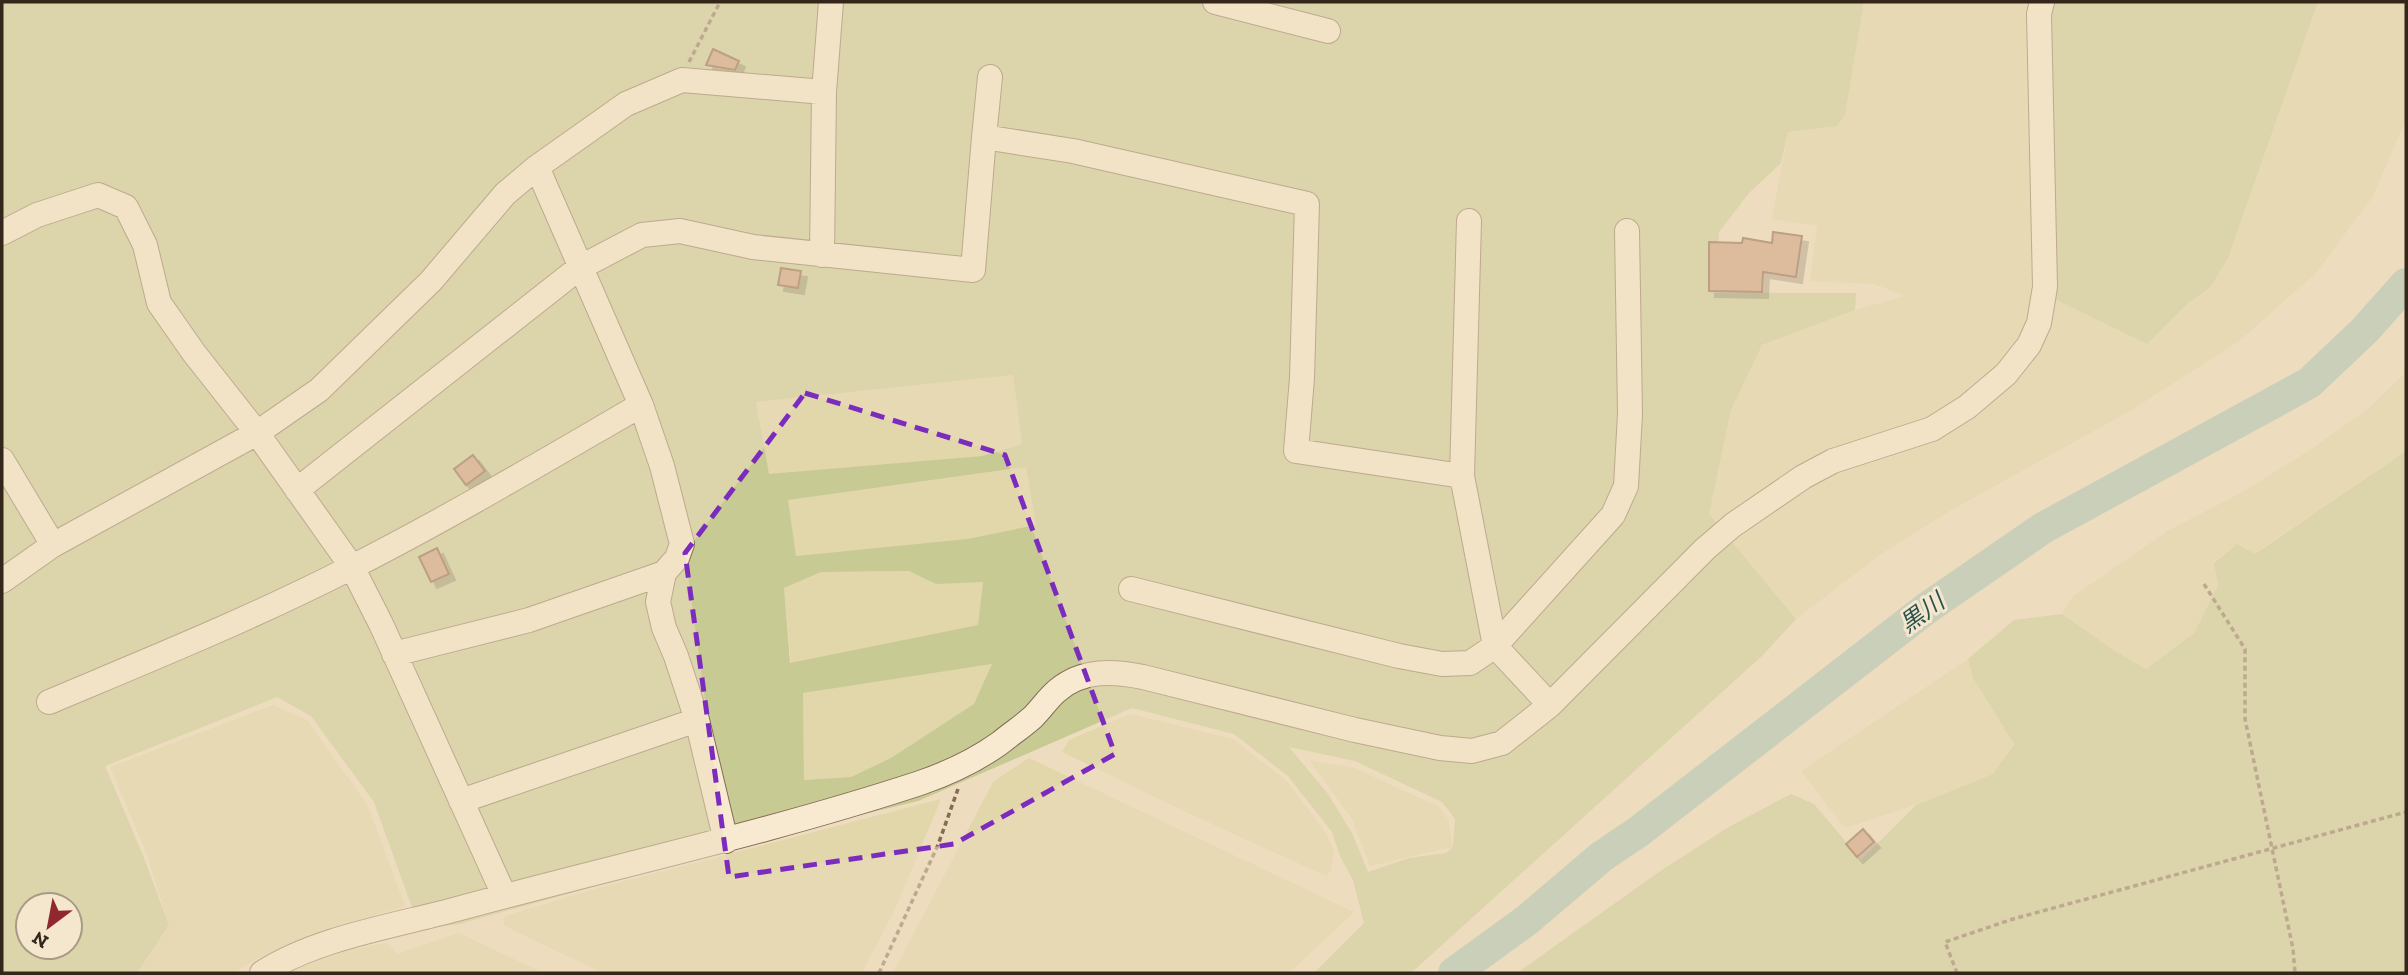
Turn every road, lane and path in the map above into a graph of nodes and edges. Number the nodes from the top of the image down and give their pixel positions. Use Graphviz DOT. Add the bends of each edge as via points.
graph roads {
  1 [pos="720,2"];
  2 [pos="831,2"];
  3 [pos="1214,2"];
  4 [pos="2042,2"];
  5 [pos="1328,31"];
  6 [pos="990,77"];
  7 [pos="682,80"];
  8 [pos="824,92"];
  9 [pos="984,137"];
  10 [pos="537,167"];
  11 [pos="1469,221"];
  12 [pos="1627,231"];
  13 [pos="2,233"];
  14 [pos="822,255"];
  15 [pos="579,268"];
  16 [pos="641,405"];
  17 [pos="257,433"];
  18 [pos="2,460"];
  19 [pos="1462,476"];
  20 [pos="297,490"];
  21 [pos="53,545"];
  22 [pos="352,567"];
  23 [pos="664,573"];
  24 [pos="2,580"];
  25 [pos="2204,584"];
  26 [pos="1131,589"];
  27 [pos="1495,646"];
  28 [pos="394,654"];
  29 [pos="48,702"];
  30 [pos="1550,705"];
  31 [pos="696,720"];
  32 [pos="964,766"];
  33 [pos="461,801"];
  34 [pos="2406,812"];
  35 [pos="726,841"];
  36 [pos="2270,848"];
  37 [pos="504,895"];
  38 [pos="262,973"];
  39 [pos="879,973"];
  40 [pos="1957,973"];
  41 [pos="2295,973"];
  1 -- 7 [label="path"];
  2 -- 8 [label="street"];
  3 -- 5 [label="street"];
  4 -- 30 [label="street" via="2045,287 2039,323 2029,345 2007,374 1932,429 1833,461 1733,525"];
  6 -- 9 [label="street"];
  7 -- 8 [label="street"];
  7 -- 10 [label="street" via="626,104"];
  8 -- 14 [label="street"];
  9 -- 14 [label="street" via="973,270"];
  9 -- 19 [label="street" via="1073,151 1307,204 1296,451"];
  10 -- 15 [label="street"];
  10 -- 17 [label="street" via="505,194 431,281 319,390"];
  11 -- 19 [label="street"];
  12 -- 27 [label="street" via="1630,414 1626,486 1612,515"];
  13 -- 17 [label="street" via="37,215 97,195 125,207 145,245 159,303"];
  14 -- 15 [label="street" via="753,247 680,231 642,235"];
  15 -- 16 [label="street"];
  15 -- 20 [label="street"];
  16 -- 22 [label="street"];
  16 -- 23 [label="street" via="682,544"];
  17 -- 20 [label="street"];
  17 -- 21 [label="street"];
  18 -- 21 [label="street"];
  19 -- 27 [label="street"];
  20 -- 22 [label="street"];
  21 -- 24 [label="street"];
  22 -- 28 [label="street"];
  22 -- 29 [label="street" via="179,648"];
  23 -- 28 [label="street" via="529,620"];
  23 -- 31 [label="street" via="658,602"];
  25 -- 36 [label="path" via="2245,649 2245,719"];
  26 -- 27 [label="street" via="1442,664 1470,663"];
  27 -- 30 [label="street"];
  28 -- 33 [label="street"];
  30 -- 32 [label="street" via="1502,743 1472,751 1355,730 1121,672 1100,673 1059,689 1032,718"];
  31 -- 33 [label="street"];
  31 -- 35 [label="street"];
  32 -- 35 [label="street" via="853,805"];
  32 -- 39 [label="path" via="953,810"];
  33 -- 37 [label="street"];
  34 -- 36 [label="path"];
  35 -- 37 [label="street"];
  36 -- 40 [label="path" via="1945,942"];
  36 -- 41 [label="path"];
  37 -- 38 [label="street" via="307,949"];
}
